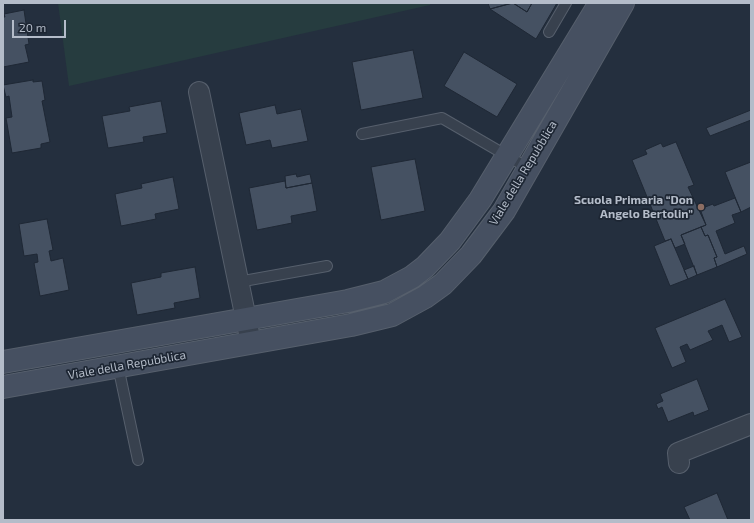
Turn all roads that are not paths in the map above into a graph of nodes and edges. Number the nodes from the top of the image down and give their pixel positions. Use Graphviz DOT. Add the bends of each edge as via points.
graph roads {
  1 [pos="566,3"];
  2 [pos="600,3"];
  3 [pos="623,3"];
  4 [pos="550,32"];
  5 [pos="199,92"];
  6 [pos="362,134"];
  7 [pos="507,155"];
  8 [pos="528,168"];
  9 [pos="327,266"];
  10 [pos="238,282"];
  11 [pos="246,319"];
  12 [pos="251,343"];
  13 [pos="3,362"];
  14 [pos="118,366"];
  15 [pos="3,387"];
  16 [pos="751,424"];
  17 [pos="138,460"];
  18 [pos="679,463"];
  1 -- 4 [label="lane"];
  2 -- 7 [label="street, Viale della Repubblica"];
  3 -- 8 [label="street, Viale della Repubblica"];
  5 -- 10 [label="street"];
  6 -- 7 [label="lane" via="442,118"];
  7 -- 8 [label="lane"];
  7 -- 11 [label="street, Viale della Repubblica" via="480,200 450,241 426,267 412,277 384,292"];
  8 -- 12 [label="street, Viale della Repubblica" via="504,211 471,255 443,284 425,297 392,315"];
  9 -- 10 [label="lane"];
  10 -- 11 [label="street"];
  11 -- 12 [label="street"];
  11 -- 13 [label="street, Viale della Repubblica"];
  12 -- 14 [label="street, Viale della Repubblica"];
  14 -- 15 [label="street, Viale della Repubblica"];
  14 -- 17 [label="lane"];
  16 -- 18 [label="street" via="678,453"];
}
